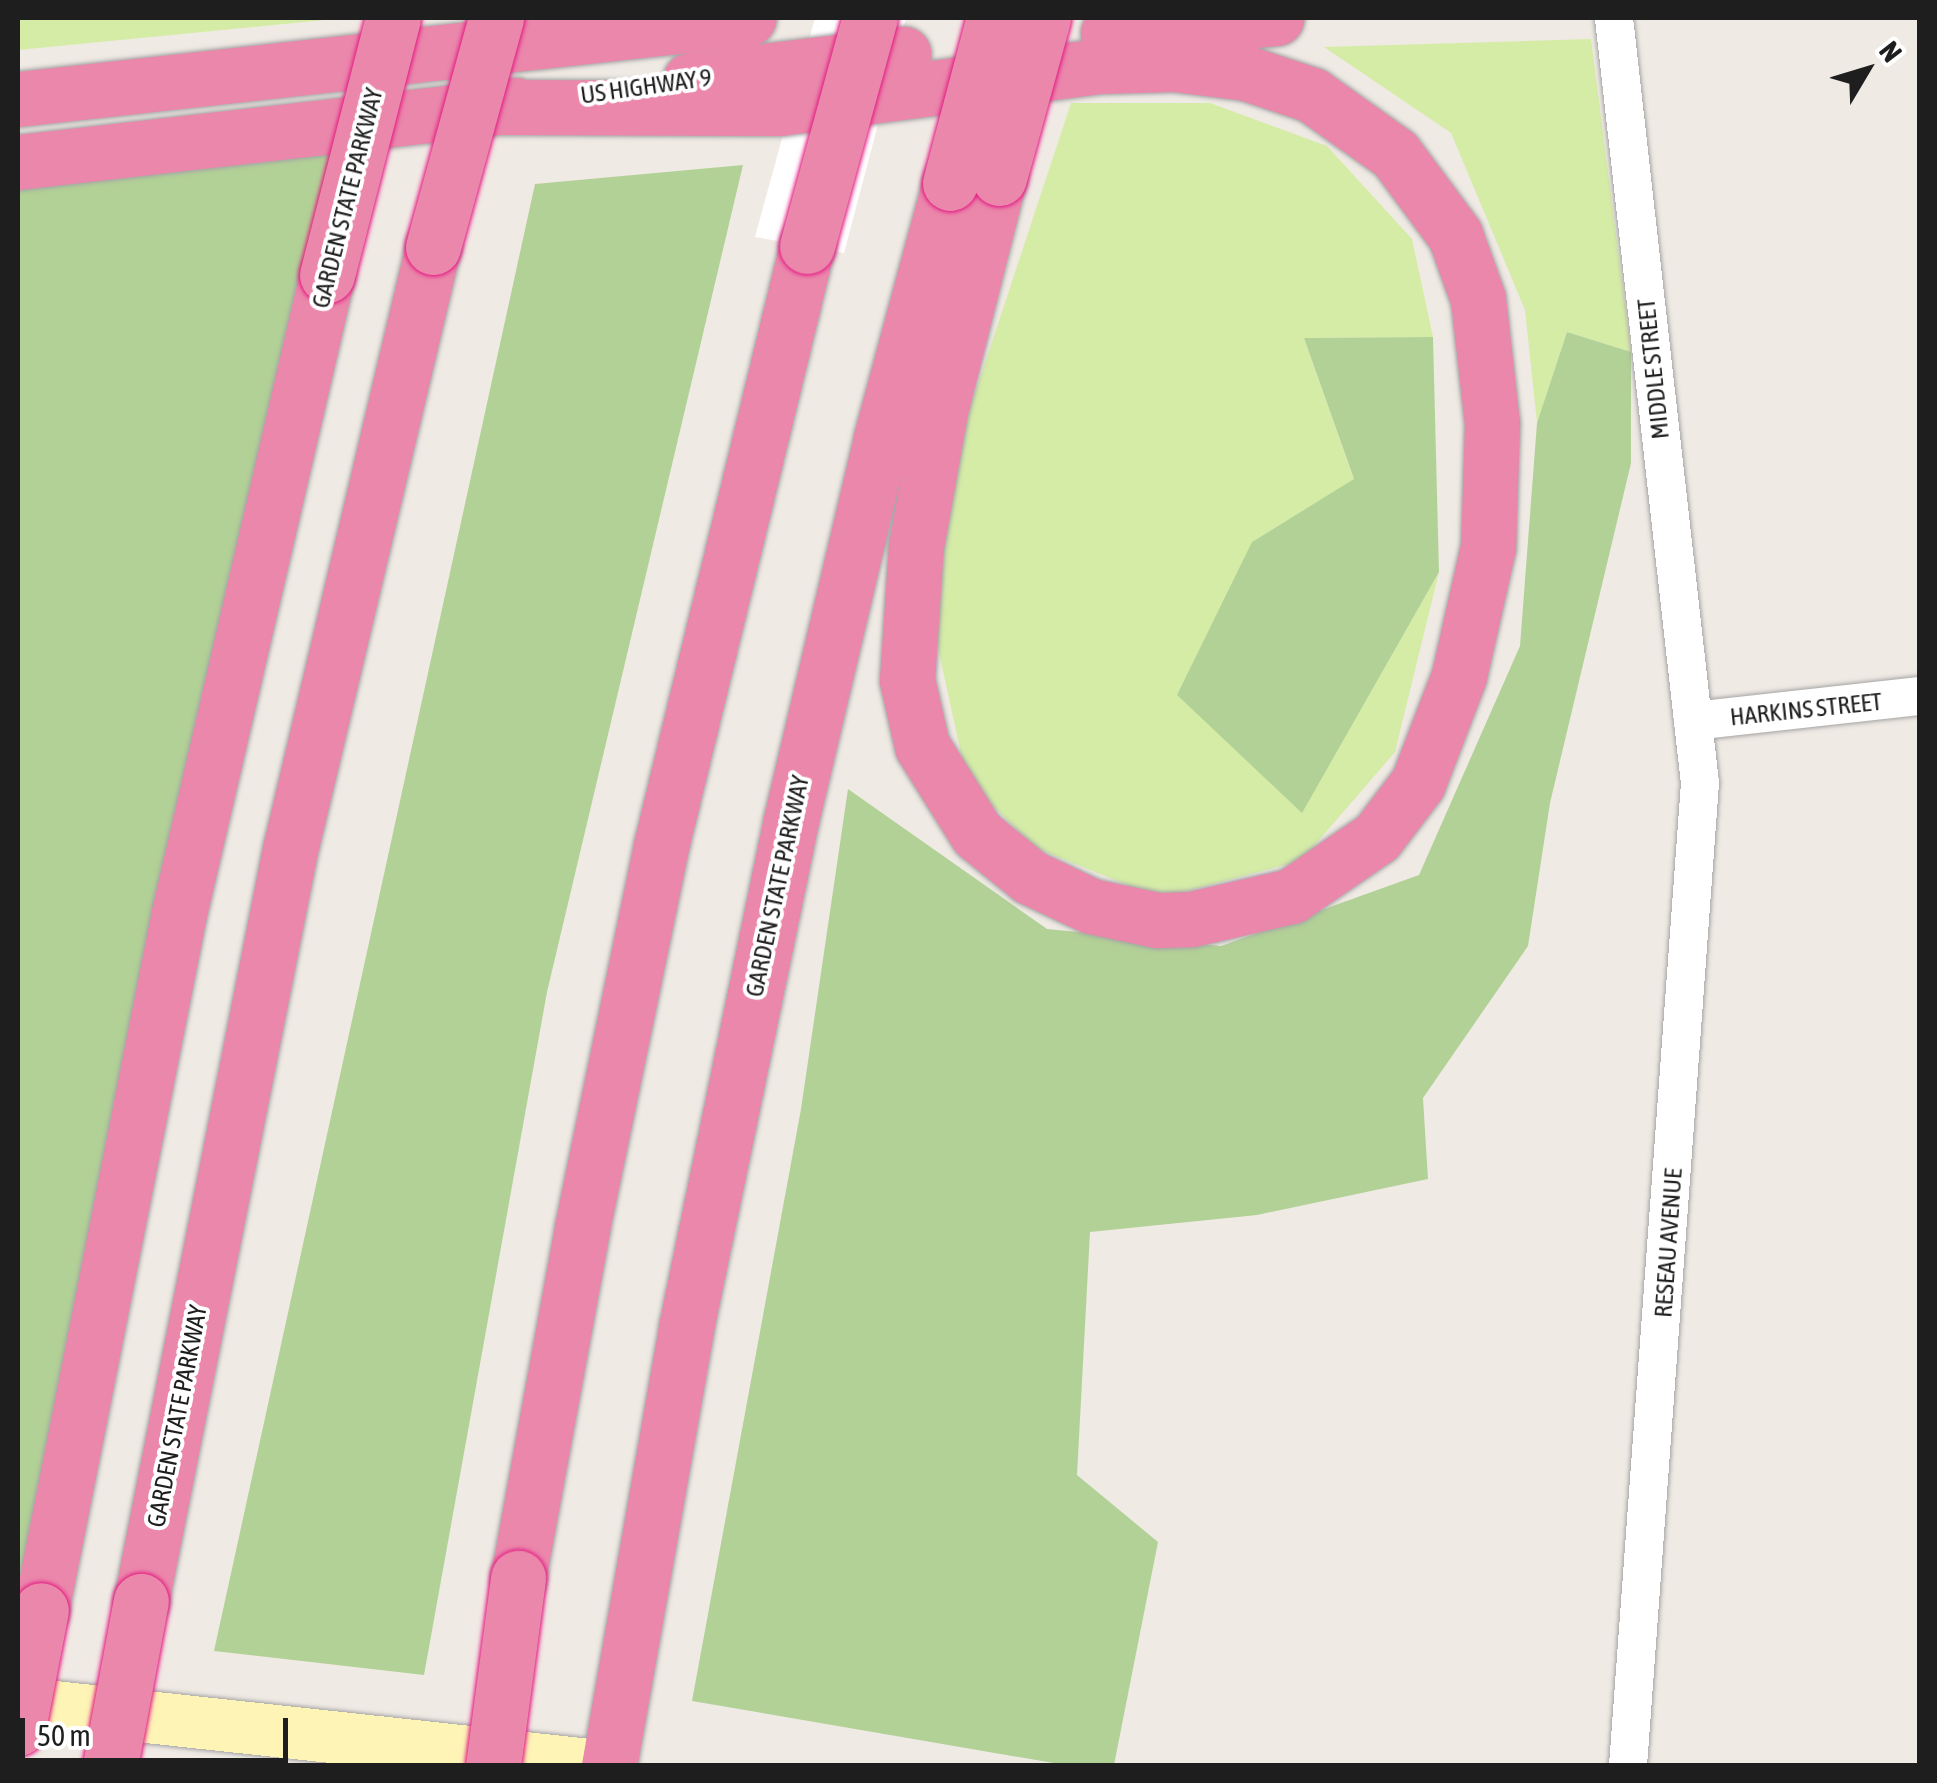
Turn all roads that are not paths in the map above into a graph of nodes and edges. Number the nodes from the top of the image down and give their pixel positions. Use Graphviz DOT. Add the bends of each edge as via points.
graph roads {
  1 [pos="393,18"];
  2 [pos="496,18"];
  3 [pos="749,18"];
  4 [pos="870,18"];
  5 [pos="994,18"];
  6 [pos="1043,18"];
  7 [pos="1276,18"];
  8 [pos="1614,18"];
  9 [pos="18,99"];
  10 [pos="503,107"];
  11 [pos="18,162"];
  12 [pos="974,180"];
  13 [pos="1920,696"];
  14 [pos="1693,720"];
  15 [pos="18,1703"];
  16 [pos="18,1728"];
  17 [pos="110,1766"];
  18 [pos="493,1766"];
  19 [pos="599,1766"];
  20 [pos="609,1766"];
  21 [pos="1628,1766"];
  1 -- 16 [label="highway, GARDEN STATE PARKWAY, bridge" via="179,913"];
  2 -- 17 [label="highway, GARDEN STATE PARKWAY, bridge" via="433,247 282,888"];
  3 -- 9 [label="highway"];
  4 -- 18 [label="highway, bridge" via="807,246 661,846 592,1172 518,1578"];
  5 -- 12 [label="highway, GARDEN STATE PARKWAY, bridge"];
  6 -- 12 [label="highway, bridge"];
  7 -- 10 [label="highway, US HIGHWAY 9" via="782,67"];
  8 -- 14 [label="street, MIDDLE STREET"];
  10 -- 11 [label="highway, US HIGHWAY 9"];
  10 -- 12 [label="highway" via="780,108 1097,66 1174,64 1282,82 1341,111 1395,154 1439,206 1478,299 1492,422 1488,546 1459,676 1418,784 1377,838 1291,896 1191,919 1157,920 1091,906 1030,877 977,834 922,746 906,680 908,611"];
  12 -- 20 [label="highway, GARDEN STATE PARKWAY" via="881,438 791,820 693,1292"];
  13 -- 14 [label="street, HARKINS STREET"];
  14 -- 21 [label="street, RESEAU AVENUE" via="1700,783 1695,882"];
  15 -- 19 [label="street"];
}
